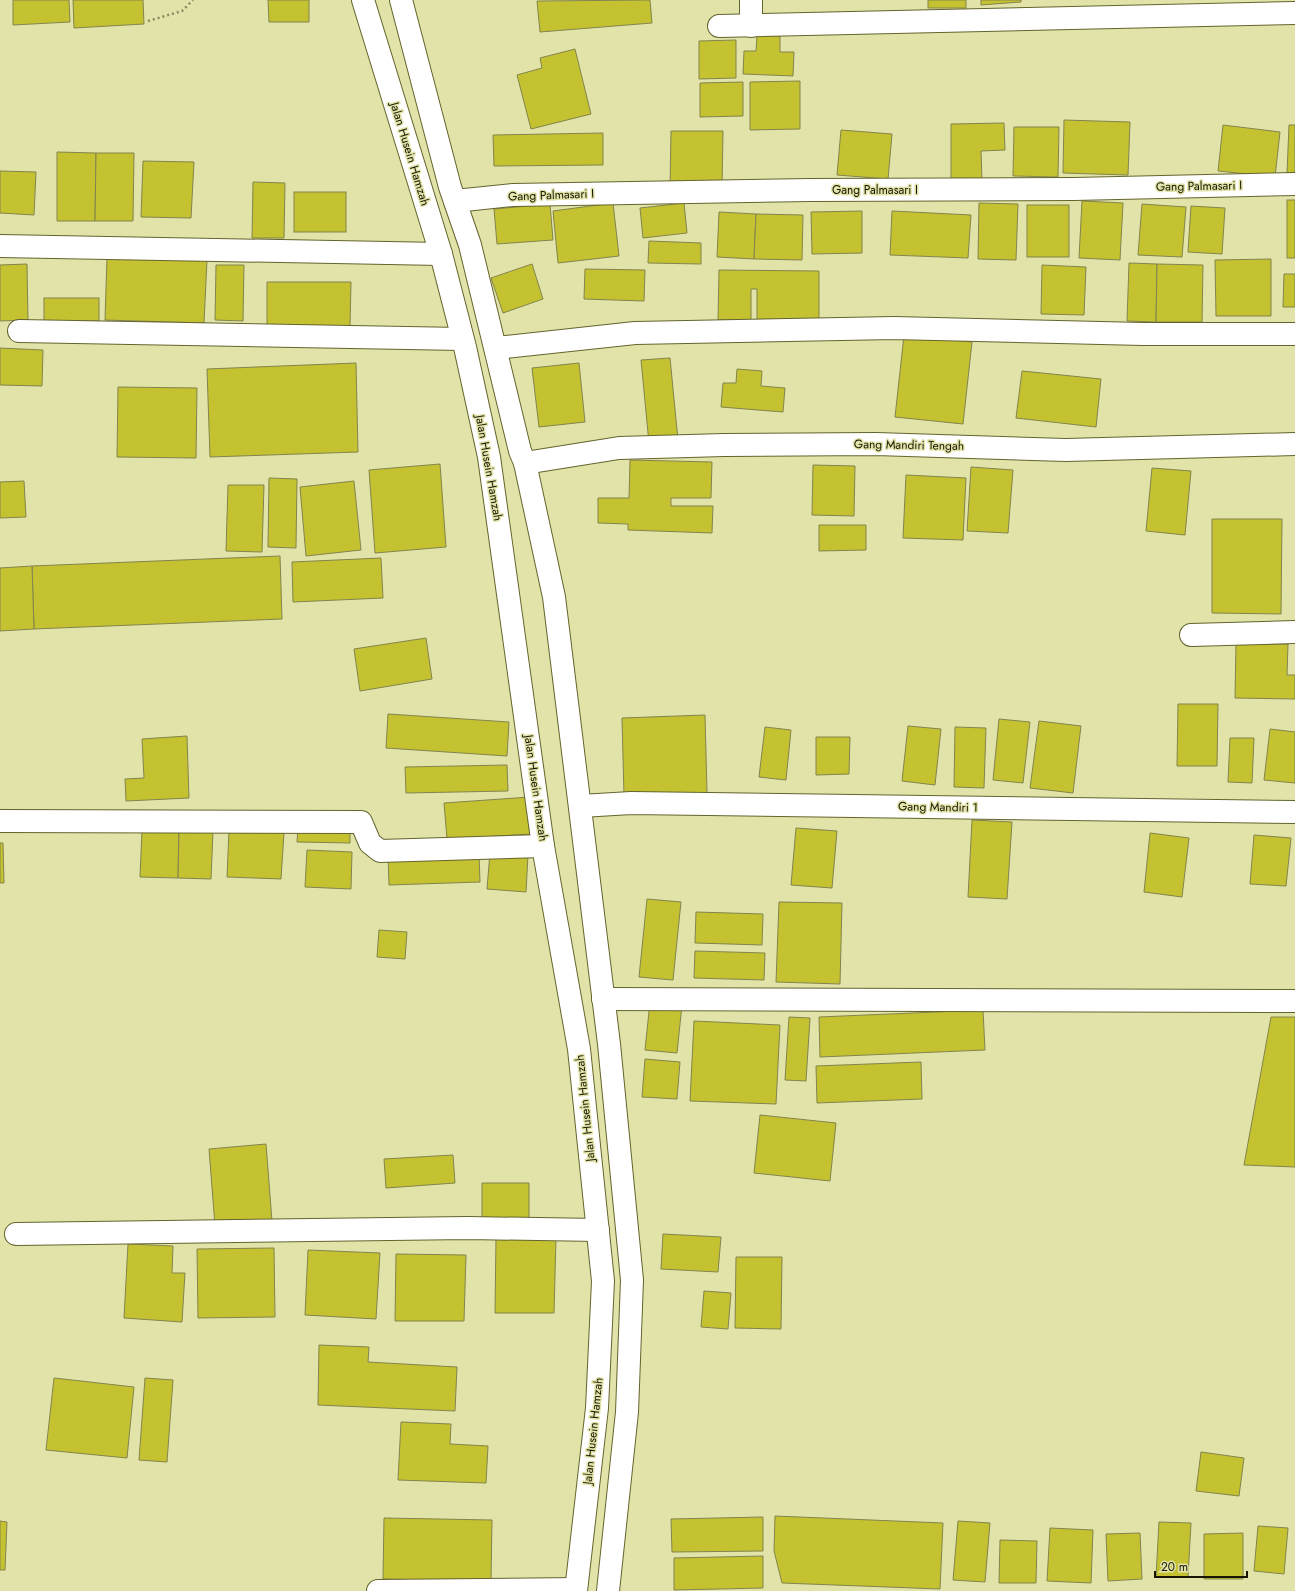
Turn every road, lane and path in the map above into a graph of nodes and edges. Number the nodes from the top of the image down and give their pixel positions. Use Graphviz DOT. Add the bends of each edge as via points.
graph roads {
  1 [pos="194,0"];
  2 [pos="363,0"];
  3 [pos="401,0"];
  4 [pos="751,0"];
  5 [pos="1295,13"];
  6 [pos="148,21"];
  7 [pos="719,26"];
  8 [pos="751,26"];
  9 [pos="1295,184"];
  10 [pos="455,201"];
  11 [pos="0,246"];
  12 [pos="441,254"];
  13 [pos="19,331"];
  14 [pos="1295,334"];
  15 [pos="462,339"];
  16 [pos="496,348"];
  17 [pos="1295,444"];
  18 [pos="524,463"];
  19 [pos="1295,632"];
  20 [pos="1191,635"];
  21 [pos="581,806"];
  22 [pos="1295,812"];
  23 [pos="0,821"];
  24 [pos="543,846"];
  25 [pos="596,940"];
  26 [pos="562,946"];
  27 [pos="603,999"];
  28 [pos="1295,1001"];
  29 [pos="598,1230"];
  30 [pos="16,1234"];
  31 [pos="576,1590"];
  32 [pos="378,1591"];
  33 [pos="608,1591"];
  1 -- 6 [label="path" via="182,11"];
  2 -- 12 [label="street, Jalan Husein Hamzah"];
  3 -- 10 [label="street"];
  4 -- 8 [label="street"];
  5 -- 8 [label="street"];
  7 -- 8 [label="street"];
  9 -- 10 [label="street, Gang Palmasari I" via="521,195"];
  10 -- 16 [label="street" via="470,245"];
  11 -- 12 [label="street"];
  12 -- 15 [label="street, Jalan Husein Hamzah"];
  13 -- 15 [label="street"];
  14 -- 16 [label="street" via="1143,334 894,328 635,333"];
  15 -- 24 [label="street, Jalan Husein Hamzah" via="489,457"];
  16 -- 18 [label="street"];
  17 -- 18 [label="street, Gang Mandiri Tengah" via="1066,450 876,444 724,445 619,448"];
  18 -- 21 [label="street" via="554,597"];
  19 -- 20 [label="street"];
  21 -- 22 [label="street, Gang Mandiri 1" via="631,803"];
  21 -- 25 [label="street" via="584,854"];
  23 -- 24 [label="street" via="361,822 370,843 380,851"];
  24 -- 26 [label="street, Jalan Husein Hamzah"];
  25 -- 26 [label="street"];
  25 -- 27 [label="street"];
  26 -- 29 [label="street, Jalan Husein Hamzah" via="579,1049"];
  27 -- 28 [label="street"];
  27 -- 33 [label="street" via="632,1280 627,1412"];
  29 -- 30 [label="street" via="468,1228"];
  29 -- 31 [label="street, Jalan Husein Hamzah" via="603,1281 598,1408"];
  31 -- 32 [label="street"];
}
